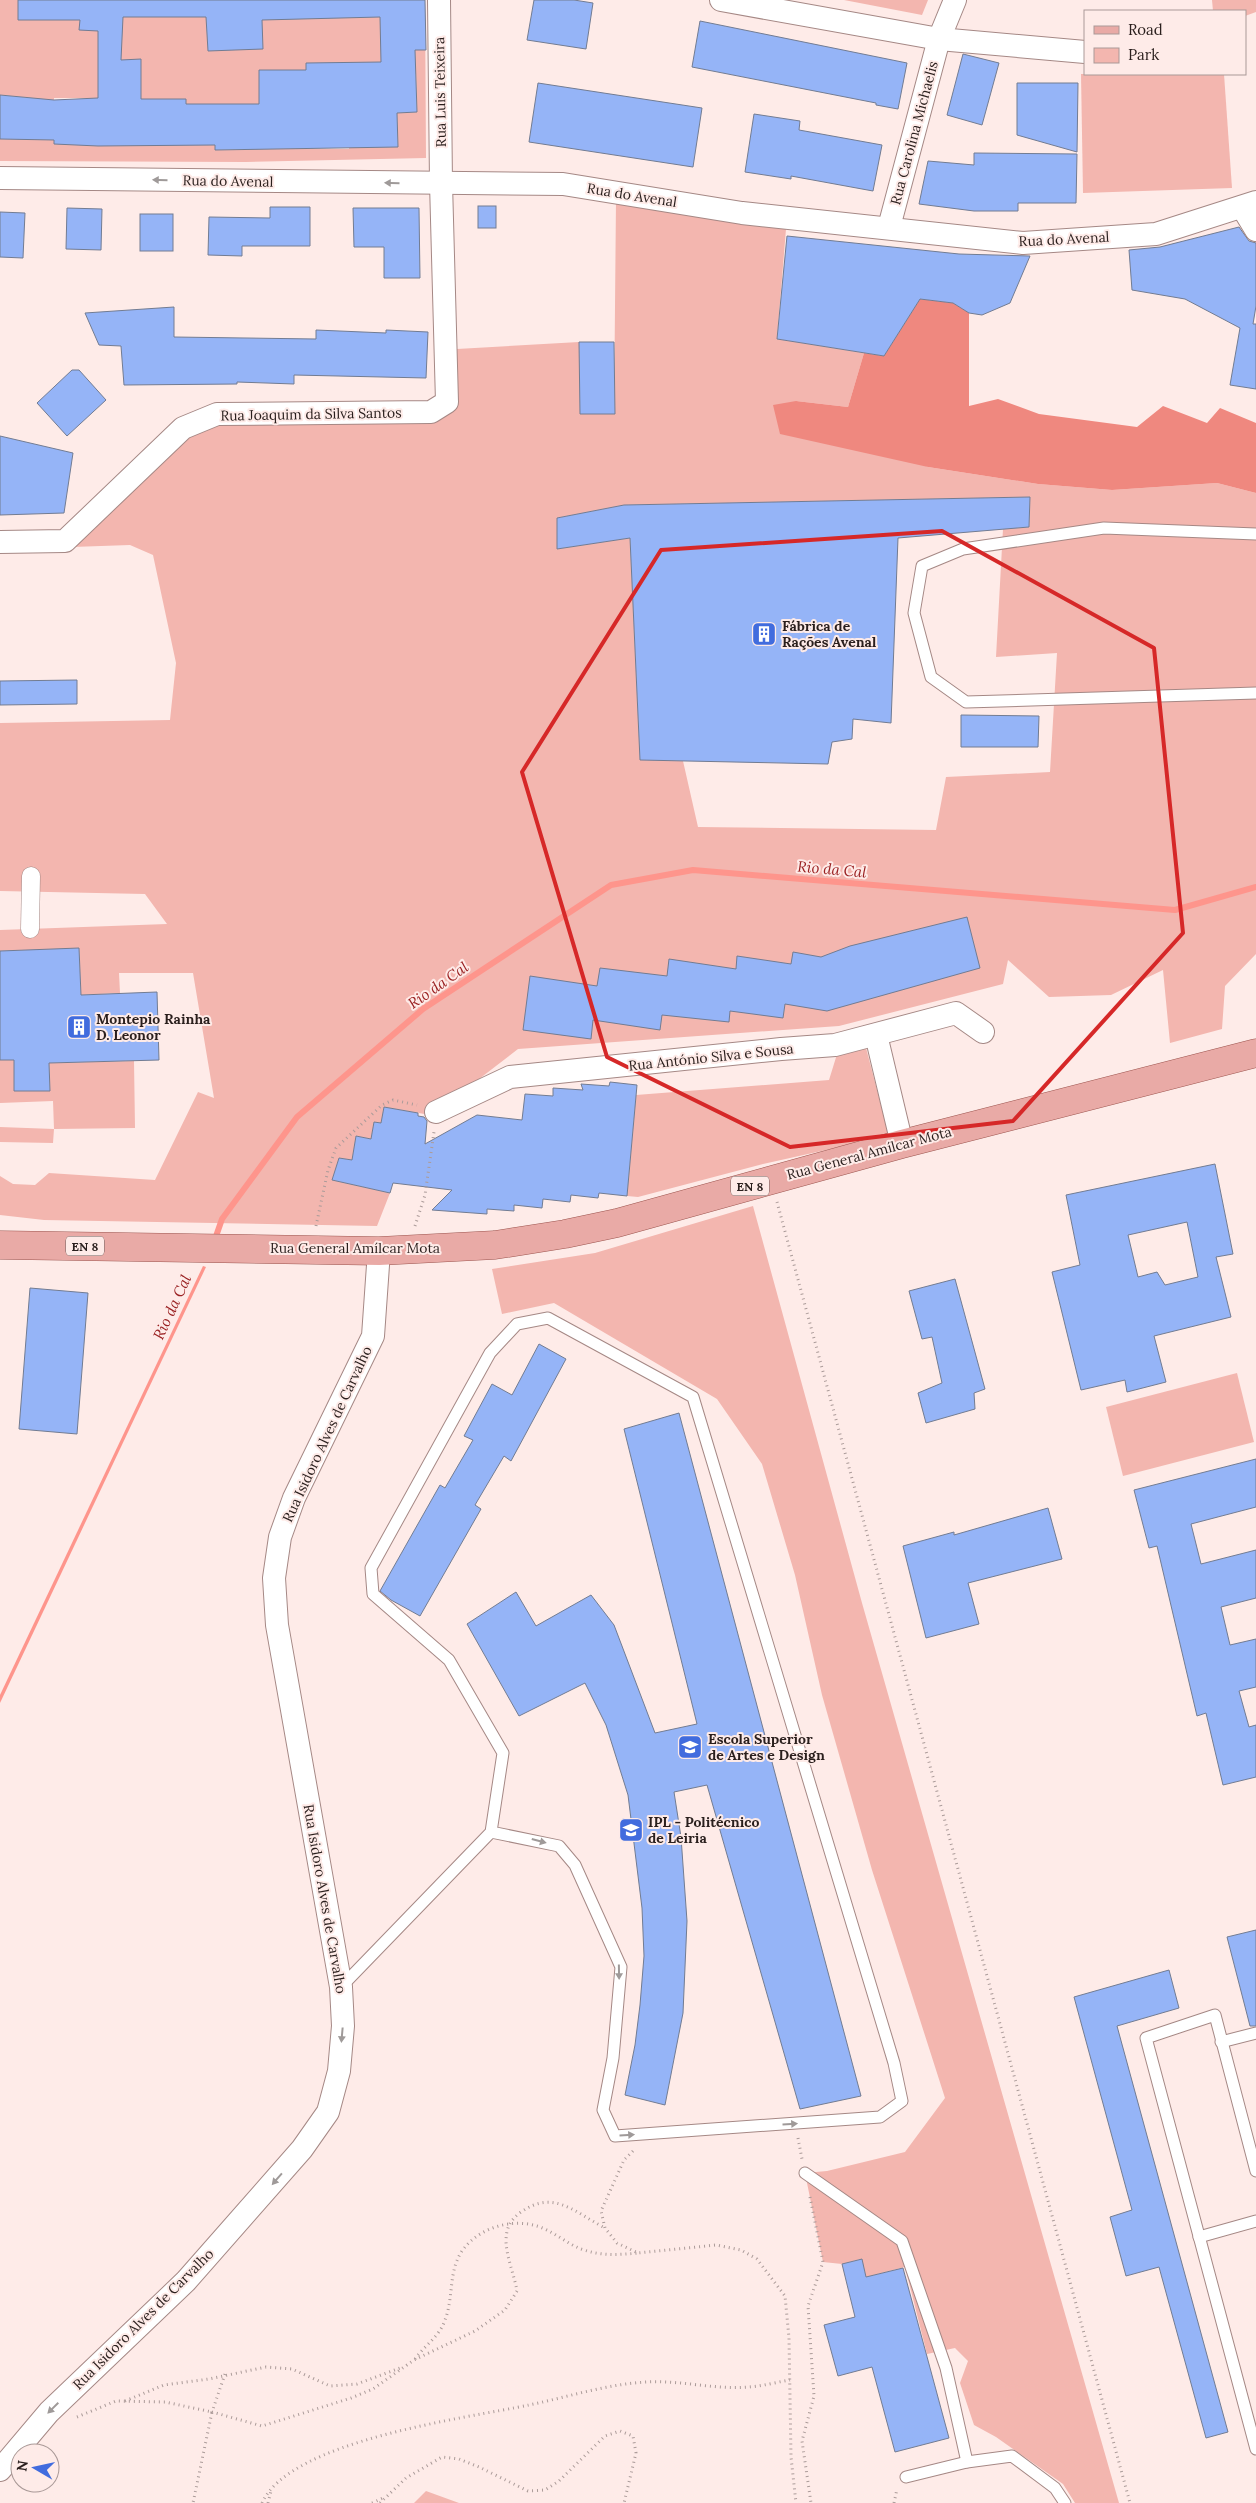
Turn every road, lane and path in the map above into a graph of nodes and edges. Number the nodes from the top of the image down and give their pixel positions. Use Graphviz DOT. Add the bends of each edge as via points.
graph roads {
  1 [pos="439,0"];
  2 [pos="722,0"];
  3 [pos="955,0"];
  4 [pos="939,39"];
  5 [pos="1084,52"];
  6 [pos="0,178"];
  7 [pos="441,183"];
  8 [pos="1249,204"];
  9 [pos="889,227"];
  10 [pos="1256,230"];
  11 [pos="1256,534"];
  12 [pos="0,542"];
  13 [pos="1256,693"];
  14 [pos="31,876"];
  15 [pos="30,929"];
  16 [pos="983,1032"];
  17 [pos="876,1035"];
  18 [pos="1256,1053"];
  19 [pos="436,1112"];
  20 [pos="902,1144"];
  21 [pos="770,1180"];
  22 [pos="316,1226"];
  23 [pos="415,1226"];
  24 [pos="0,1245"];
  25 [pos="379,1251"];
  26 [pos="491,1832"];
  27 [pos="341,1987"];
  28 [pos="1256,2033"];
  29 [pos="1221,2042"];
  30 [pos="794,2123"];
  31 [pos="635,2150"];
  32 [pos="1256,2171"];
  33 [pos="805,2173"];
  34 [pos="1256,2221"];
  35 [pos="508,2225"];
  36 [pos="605,2228"];
  37 [pos="1199,2237"];
  38 [pos="638,2253"];
  39 [pos="414,2360"];
  40 [pos="407,2365"];
  41 [pos="225,2374"];
  42 [pos="790,2380"];
  43 [pos="125,2400"];
  44 [pos="212,2412"];
  45 [pos="42,2421"];
  46 [pos="1256,2449"];
  47 [pos="967,2462"];
  48 [pos="0,2470"];
  49 [pos="906,2477"];
  50 [pos="271,2491"];
  51 [pos="386,2497"];
  52 [pos="193,2503"];
  53 [pos="262,2503"];
  54 [pos="268,2503"];
  55 [pos="372,2503"];
  56 [pos="380,2503"];
  57 [pos="624,2503"];
  58 [pos="796,2503"];
  59 [pos="811,2503"];
  60 [pos="1065,2503"];
  61 [pos="1130,2503"];
  1 -- 7 [label="street, Rua Luis Teixeira"];
  2 -- 4 [label="street"];
  3 -- 4 [label="street, Rua Carolina Michaelis"];
  4 -- 5 [label="street"];
  4 -- 9 [label="street, Rua Carolina Michaelis"];
  7 -- 6 [label="street, Rua do Avenal, one-way"];
  7 -- 9 [label="street, Rua do Avenal" via="564,184 742,213"];
  7 -- 12 [label="street, Rua Joaquim da Silva Santos" via="447,402 431,412 218,414 183,428 65,541"];
  8 -- 9 [label="street, Rua do Avenal" via="1156,234 1023,243"];
  8 -- 10 [label="street"];
  11 -- 13 [label="lane" via="1104,528 963,549 922,566 914,612 931,677 966,702"];
  14 -- 15 [label="street"];
  16 -- 17 [label="street, Rua António Silva e Sousa" via="956,1013"];
  17 -- 19 [label="street, Rua António Silva e Sousa" via="835,1045 510,1077"];
  17 -- 20 [label="street"];
  18 -- 20 [label="main road, Rua General Amílcar Mota / EN 8"];
  19 -- 22 [label="path" via="410,1102 393,1100 382,1105 336,1148"];
  19 -- 23 [label="path" via="425,1195"];
  20 -- 21 [label="main road, Rua General Amílcar Mota / EN 8"];
  21 -- 25 [label="main road, Rua General Amílcar Mota / EN 8" via="617,1223 565,1234 495,1245"];
  21 -- 61 [label="path"];
  24 -- 25 [label="main road, Rua General Amílcar Mota / EN 8"];
  25 -- 27 [label="street, Rua Isidoro Alves de Carvalho" via="373,1336 294,1498 280,1536 274,1578 277,1625"];
  26 -- 27 [label="lane"];
  26 -- 30 [label="lane, one-way" via="558,1846 575,1865 621,1967 603,2110 616,2136"];
  26 -- 30 [label="lane" via="503,1753 449,1660 373,1594 371,1568 490,1354 517,1324 548,1318 693,1397 894,2063 902,2101 880,2117"];
  27 -- 45 [label="street, Rua Isidoro Alves de Carvalho, one-way" via="343,2026 339,2070 328,2112 308,2142 186,2281"];
  28 -- 29 [label="lane"];
  29 -- 32 [label="lane"];
  29 -- 37 [label="lane" via="1215,2015 1146,2038"];
  30 -- 33 [label="path"];
  31 -- 36 [label="path" via="624,2160 601,2211"];
  33 -- 47 [label="lane" via="902,2241 946,2368"];
  33 -- 59 [label="path" via="823,2262 808,2306 814,2396 802,2441"];
  34 -- 37 [label="lane"];
  35 -- 36 [label="path" via="530,2206 548,2200 566,2206"];
  35 -- 38 [label="path" via="536,2226 581,2249 598,2253 614,2256"];
  35 -- 39 [label="path" via="496,2226 474,2237 463,2250 454,2266 446,2319 440,2332"];
  35 -- 39 [label="path" via="509,2265 517,2291 506,2310 476,2331"];
  36 -- 38 [label="path" via="616,2243"];
  37 -- 46 [label="lane"];
  38 -- 42 [label="path" via="716,2245 741,2250 757,2259 785,2296"];
  39 -- 40 [label="path"];
  40 -- 41 [label="path" via="357,2384 330,2386 292,2369 266,2366"];
  40 -- 44 [label="path" via="365,2392 266,2424 245,2422"];
  41 -- 43 [label="path" via="164,2385"];
  41 -- 44 [label="path"];
  42 -- 50 [label="path" via="750,2387 648,2382 468,2415 336,2450 305,2464"];
  42 -- 58 [label="path" via="791,2457"];
  43 -- 44 [label="path" via="165,2402"];
  43 -- 45 [label="path" via="71,2419"];
  44 -- 52 [label="path"];
  45 -- 48 [label="street, Rua Isidoro Alves de Carvalho"];
  47 -- 49 [label="lane"];
  47 -- 60 [label="lane" via="1012,2456 1055,2488"];
  50 -- 53 [label="path"];
  50 -- 54 [label="path"];
  51 -- 55 [label="path"];
  51 -- 56 [label="path"];
  51 -- 57 [label="path" via="406,2478 442,2458 466,2462 528,2491 545,2490 559,2482 605,2436 620,2431 633,2436 636,2453"];
}
